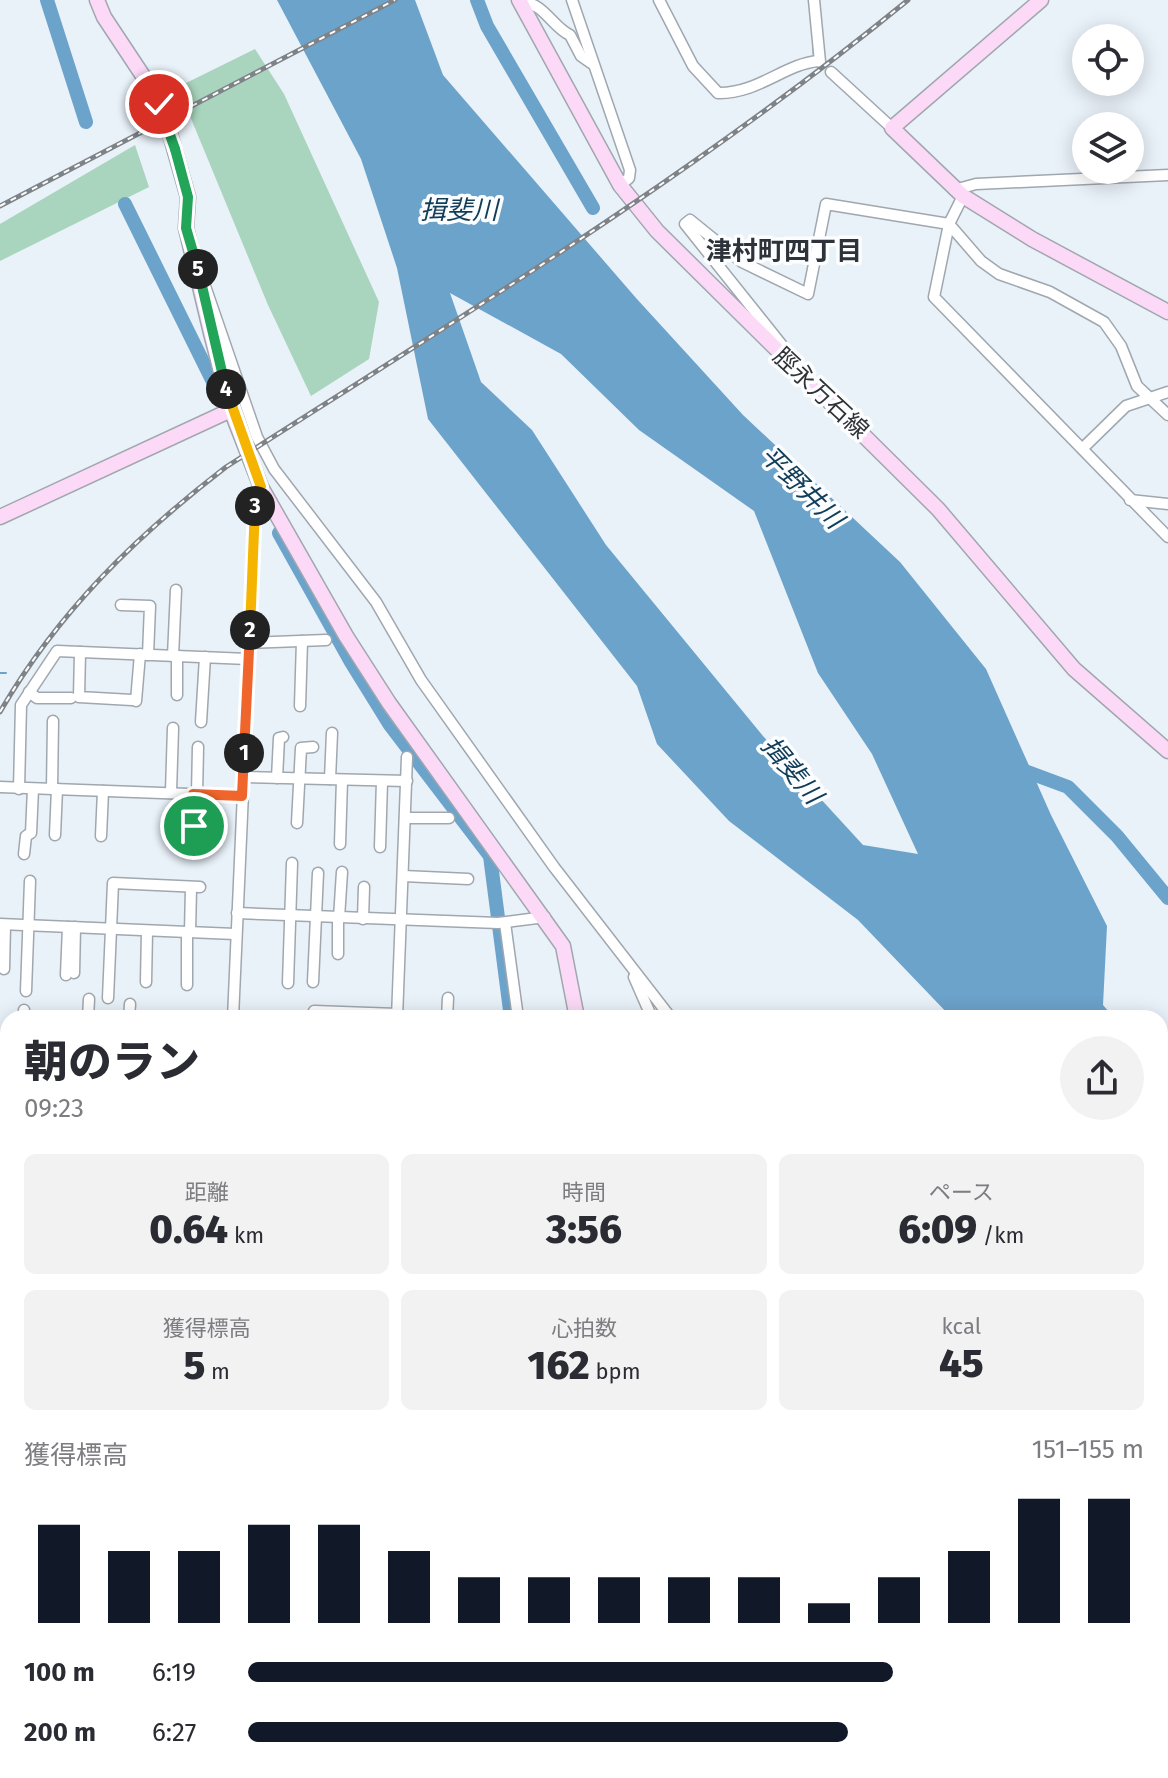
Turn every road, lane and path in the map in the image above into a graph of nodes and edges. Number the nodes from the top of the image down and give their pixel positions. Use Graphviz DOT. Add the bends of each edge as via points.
graph roads {
  1 [pos="97,0"];
  2 [pos="572,0"];
  3 [pos="659,0"];
  4 [pos="814,0"];
  5 [pos="1041,0"];
  6 [pos="520,2"];
  7 [pos="591,63"];
  8 [pos="831,72"];
  9 [pos="892,128"];
  10 [pos="1168,175"];
  11 [pos="620,185"];
  12 [pos="959,193"];
  13 [pos="949,224"];
  14 [pos="198,269"];
  15 [pos="1168,312"];
  16 [pos="819,392"];
  17 [pos="1168,392"];
  18 [pos="1149,398"];
  19 [pos="231,410"];
  20 [pos="1168,415"];
  21 [pos="1083,448"];
  22 [pos="261,487"];
  23 [pos="1130,500"];
  24 [pos="1168,504"];
  25 [pos="0,517"];
  26 [pos="1168,537"];
  27 [pos="176,590"];
  28 [pos="121,605"];
  29 [pos="326,640"];
  30 [pos="302,641"];
  31 [pos="249,643"];
  32 [pos="80,652"];
  33 [pos="144,654"];
  34 [pos="175,656"];
  35 [pos="205,657"];
  36 [pos="248,659"];
  37 [pos="29,692"];
  38 [pos="177,695"];
  39 [pos="71,698"];
  40 [pos="300,706"];
  41 [pos="53,721"];
  42 [pos="201,722"];
  43 [pos="173,728"];
  44 [pos="332,733"];
  45 [pos="283,737"];
  46 [pos="198,747"];
  47 [pos="313,747"];
  48 [pos="1168,751"];
  49 [pos="407,757"];
  50 [pos="243,777"];
  51 [pos="277,778"];
  52 [pos="295,779"];
  53 [pos="336,780"];
  54 [pos="382,781"];
  55 [pos="407,781"];
  56 [pos="0,787"];
  57 [pos="19,789"];
  58 [pos="33,789"];
  59 [pos="54,789"];
  60 [pos="103,791"];
  61 [pos="171,792"];
  62 [pos="195,794"];
  63 [pos="242,796"];
  64 [pos="405,818"];
  65 [pos="449,818"];
  66 [pos="294,823"];
  67 [pos="55,835"];
  68 [pos="101,836"];
  69 [pos="189,838"];
  70 [pos="340,844"];
  71 [pos="380,847"];
  72 [pos="24,854"];
  73 [pos="292,863"];
  74 [pos="342,872"];
  75 [pos="318,873"];
  76 [pos="403,876"];
  77 [pos="468,879"];
  78 [pos="30,881"];
  79 [pos="364,887"];
  80 [pos="237,913"];
  81 [pos="290,916"];
  82 [pos="316,917"];
  83 [pos="545,917"];
  84 [pos="339,918"];
  85 [pos="363,919"];
  86 [pos="401,921"];
  87 [pos="505,923"];
  88 [pos="3,924"];
  89 [pos="29,926"];
  90 [pos="72,927"];
  91 [pos="110,930"];
  92 [pos="147,931"];
  93 [pos="188,932"];
  94 [pos="235,934"];
  95 [pos="338,954"];
  96 [pos="628,964"];
  97 [pos="4,969"];
  98 [pos="70,974"];
  99 [pos="146,982"];
  100 [pos="313,982"];
  101 [pos="288,983"];
  102 [pos="187,985"];
  103 [pos="26,991"];
  104 [pos="108,998"];
  105 [pos="448,998"];
  106 [pos="89,999"];
  107 [pos="130,1004"];
  108 [pos="88,1010"];
  109 [pos="130,1010"];
  110 [pos="233,1010"];
  111 [pos="397,1010"];
  112 [pos="447,1010"];
  113 [pos="517,1010"];
  114 [pos="575,1010"];
  115 [pos="648,1010"];
  116 [pos="665,1010"];
  1 -- 14 [label="street" via="147,82 170,134 188,197 186,228"];
  2 -- 7 [label="street"];
  3 -- 4 [label="street" via="693,66 718,93 773,81 800,63 819,61"];
  5 -- 9 [label="street"];
  6 -- 7 [label="street" via="538,5"];
  6 -- 11 [label="street, 脛永万石線"];
  7 -- 11 [label="street" via="630,170"];
  8 -- 9 [label="street"];
  9 -- 12 [label="street"];
  10 -- 12 [label="street" via="976,184"];
  11 -- 16 [label="street, 脛永万石線" via="657,231"];
  12 -- 13 [label="street"];
  12 -- 15 [label="street"];
  13 -- 16 [label="street" via="826,204 808,294 742,262 690,220 685,224"];
  13 -- 18 [label="street" via="999,274 1050,292 1113,330 1137,386"];
  13 -- 21 [label="street" via="934,297"];
  14 -- 19 [label="street"];
  14 -- 96 [label="street" via="257,437 274,469 376,602 453,725"];
  16 -- 48 [label="street, 脛永万石線" via="938,509 1074,669"];
  17 -- 18 [label="street"];
  18 -- 20 [label="street"];
  18 -- 21 [label="street" via="1126,406"];
  19 -- 22 [label="street"];
  19 -- 25 [label="street"];
  21 -- 23 [label="street"];
  22 -- 31 [label="street"];
  22 -- 83 [label="street" via="389,703"];
  23 -- 24 [label="street"];
  23 -- 26 [label="street"];
  27 -- 34 [label="street"];
  28 -- 33 [label="street" via="150,606"];
  29 -- 30 [label="street"];
  30 -- 31 [label="street"];
  30 -- 40 [label="street"];
  31 -- 36 [label="street"];
  32 -- 33 [label="street"];
  32 -- 33 [label="street" via="79,697 134,700"];
  32 -- 37 [label="street" via="57,651"];
  33 -- 34 [label="street"];
  34 -- 35 [label="street"];
  34 -- 38 [label="street"];
  35 -- 36 [label="street"];
  35 -- 42 [label="street"];
  36 -- 50 [label="street"];
  37 -- 39 [label="street" via="37,698"];
  37 -- 57 [label="street" via="21,705"];
  41 -- 59 [label="street"];
  43 -- 61 [label="street"];
  44 -- 53 [label="street"];
  45 -- 51 [label="street"];
  46 -- 62 [label="street"];
  47 -- 52 [label="street" via="301,748"];
  49 -- 55 [label="street"];
  50 -- 51 [label="street"];
  50 -- 63 [label="street"];
  51 -- 52 [label="street"];
  52 -- 53 [label="street"];
  52 -- 66 [label="street"];
  53 -- 54 [label="street"];
  53 -- 70 [label="street"];
  54 -- 55 [label="street"];
  54 -- 71 [label="street"];
  55 -- 64 [label="street"];
  56 -- 57 [label="street"];
  57 -- 58 [label="street"];
  58 -- 59 [label="street"];
  58 -- 72 [label="street" via="31,833"];
  59 -- 60 [label="street"];
  59 -- 67 [label="street"];
  60 -- 61 [label="street"];
  60 -- 68 [label="street"];
  61 -- 62 [label="street"];
  62 -- 63 [label="street"];
  62 -- 69 [label="street"];
  63 -- 80 [label="street"];
  64 -- 65 [label="street"];
  64 -- 76 [label="street"];
  73 -- 81 [label="street"];
  74 -- 84 [label="street"];
  75 -- 82 [label="street"];
  76 -- 77 [label="street"];
  76 -- 86 [label="street"];
  78 -- 89 [label="street"];
  79 -- 85 [label="street"];
  80 -- 81 [label="street"];
  80 -- 94 [label="street"];
  81 -- 82 [label="street"];
  81 -- 101 [label="street"];
  82 -- 84 [label="street"];
  82 -- 100 [label="street"];
  83 -- 87 [label="street"];
  83 -- 114 [label="street" via="563,946"];
  84 -- 85 [label="street"];
  84 -- 95 [label="street"];
  85 -- 86 [label="street"];
  86 -- 87 [label="street"];
  86 -- 111 [label="street"];
  87 -- 113 [label="street"];
  88 -- 89 [label="street"];
  88 -- 97 [label="street"];
  89 -- 90 [label="street"];
  89 -- 103 [label="street"];
  90 -- 91 [label="street"];
  90 -- 98 [label="street"];
  91 -- 92 [label="street"];
  91 -- 93 [label="street" via="113,883 195,887"];
  91 -- 104 [label="street"];
  92 -- 93 [label="street"];
  92 -- 99 [label="street"];
  93 -- 94 [label="street"];
  93 -- 102 [label="street"];
  94 -- 110 [label="street"];
  96 -- 115 [label="street"];
  96 -- 116 [label="street"];
  105 -- 112 [label="street"];
  106 -- 108 [label="street"];
  107 -- 109 [label="street"];
}
